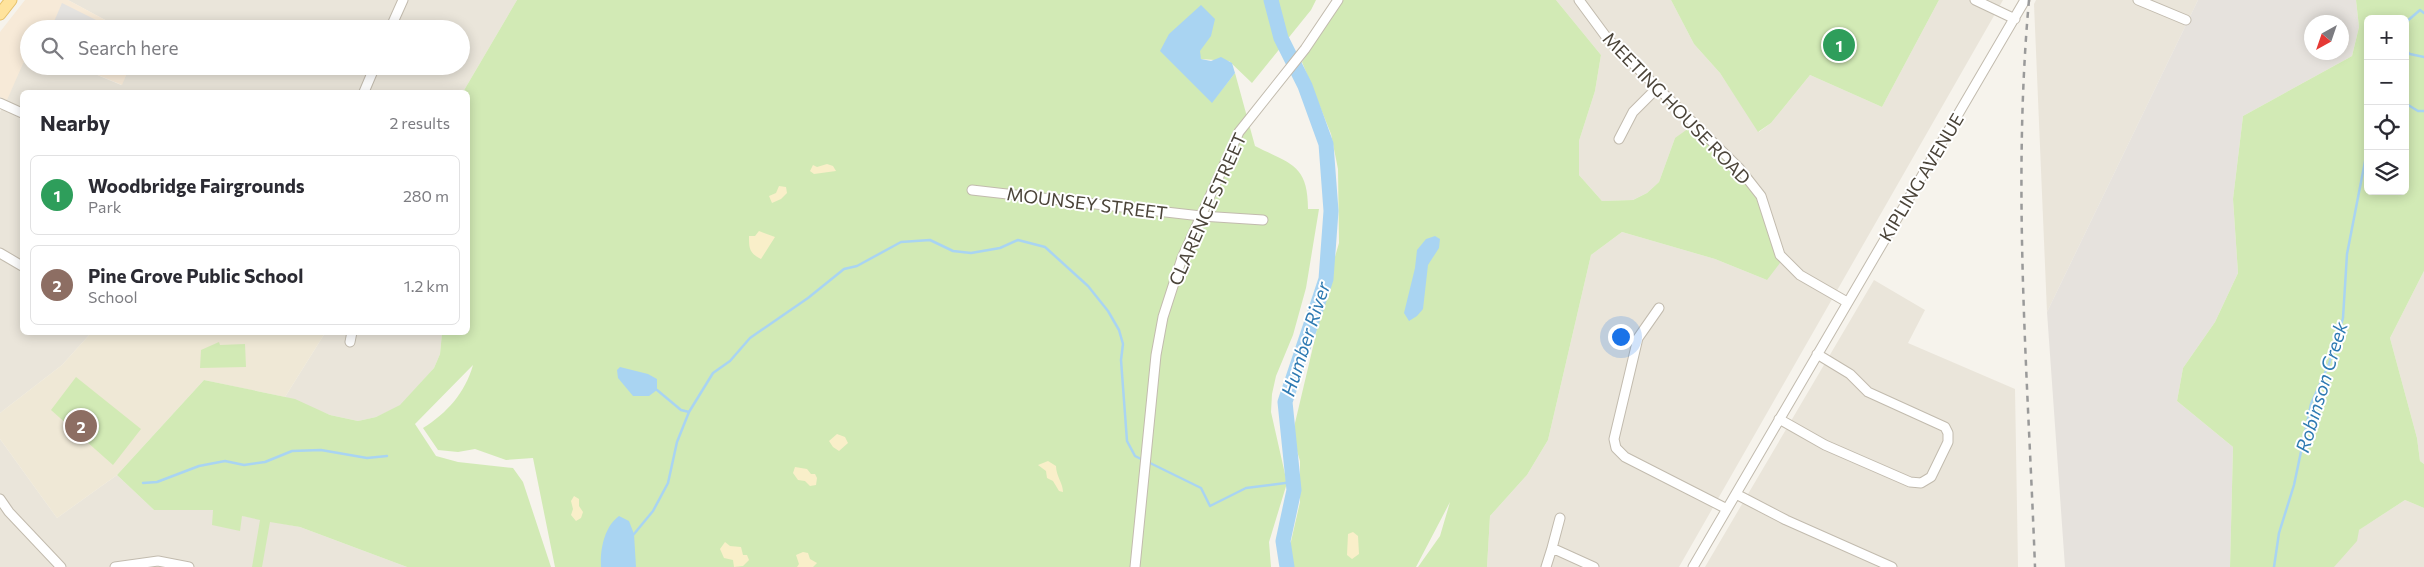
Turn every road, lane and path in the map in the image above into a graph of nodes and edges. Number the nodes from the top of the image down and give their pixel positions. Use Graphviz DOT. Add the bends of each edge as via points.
graph roads {
  1 [pos="11,0"];
  2 [pos="403,0"];
  3 [pos="1338,0"];
  4 [pos="1579,0"];
  5 [pos="1974,0"];
  6 [pos="2025,0"];
  7 [pos="2138,0"];
  8 [pos="0,14"];
  9 [pos="2015,19"];
  10 [pos="394,20"];
  11 [pos="2186,20"];
  12 [pos="371,75"];
  13 [pos="1656,89"];
  14 [pos="365,90"];
  15 [pos="0,103"];
  16 [pos="20,112"];
  17 [pos="1619,139"];
  18 [pos="972,190"];
  19 [pos="1201,216"];
  20 [pos="1263,220"];
  21 [pos="0,253"];
  22 [pos="20,265"];
  23 [pos="1847,302"];
  24 [pos="1659,308"];
  25 [pos="351,335"];
  26 [pos="350,342"];
  27 [pos="1818,354"];
  28 [pos="1779,419"];
  29 [pos="1736,494"];
  30 [pos="0,499"];
  31 [pos="1727,509"];
  32 [pos="1560,518"];
  33 [pos="1552,548"];
  34 [pos="61,567"];
  35 [pos="115,567"];
  36 [pos="189,567"];
  37 [pos="1135,567"];
  38 [pos="1546,567"];
  39 [pos="1594,567"];
  40 [pos="1693,567"];
  41 [pos="1892,567"];
  1 -- 8 [label="main road"];
  2 -- 10 [label="street"];
  3 -- 19 [label="street, CLARENCE STREET" via="1305,49 1239,132"];
  4 -- 13 [label="street, MEETING HOUSE ROAD" via="1608,38"];
  5 -- 9 [label="street"];
  6 -- 9 [label="street, KIPLING AVENUE"];
  7 -- 11 [label="street"];
  9 -- 23 [label="street, KIPLING AVENUE"];
  12 -- 14 [label="street"];
  13 -- 17 [label="street" via="1633,112"];
  13 -- 23 [label="street, MEETING HOUSE ROAD" via="1739,168 1761,196 1780,255 1800,275"];
  15 -- 16 [label="street"];
  18 -- 19 [label="street, MOUNSEY STREET"];
  19 -- 20 [label="street, MOUNSEY STREET"];
  19 -- 37 [label="street, CLARENCE STREET" via="1182,258 1163,317 1156,355"];
  21 -- 22 [label="street"];
  23 -- 27 [label="street, KIPLING AVENUE"];
  24 -- 31 [label="street" via="1638,338 1614,439 1616,448 1625,457"];
  25 -- 26 [label="street"];
  27 -- 28 [label="street, KIPLING AVENUE"];
  27 -- 28 [label="street" via="1850,374 1869,392 1945,427 1948,442 1931,477 1921,483 1911,483 1825,445"];
  28 -- 29 [label="street, KIPLING AVENUE"];
  29 -- 31 [label="street, KIPLING AVENUE"];
  29 -- 41 [label="street"];
  30 -- 34 [label="street"];
  31 -- 40 [label="street, KIPLING AVENUE"];
  32 -- 33 [label="street"];
  33 -- 38 [label="street"];
  33 -- 39 [label="street"];
  35 -- 36 [label="street" via="158,561"];
}
